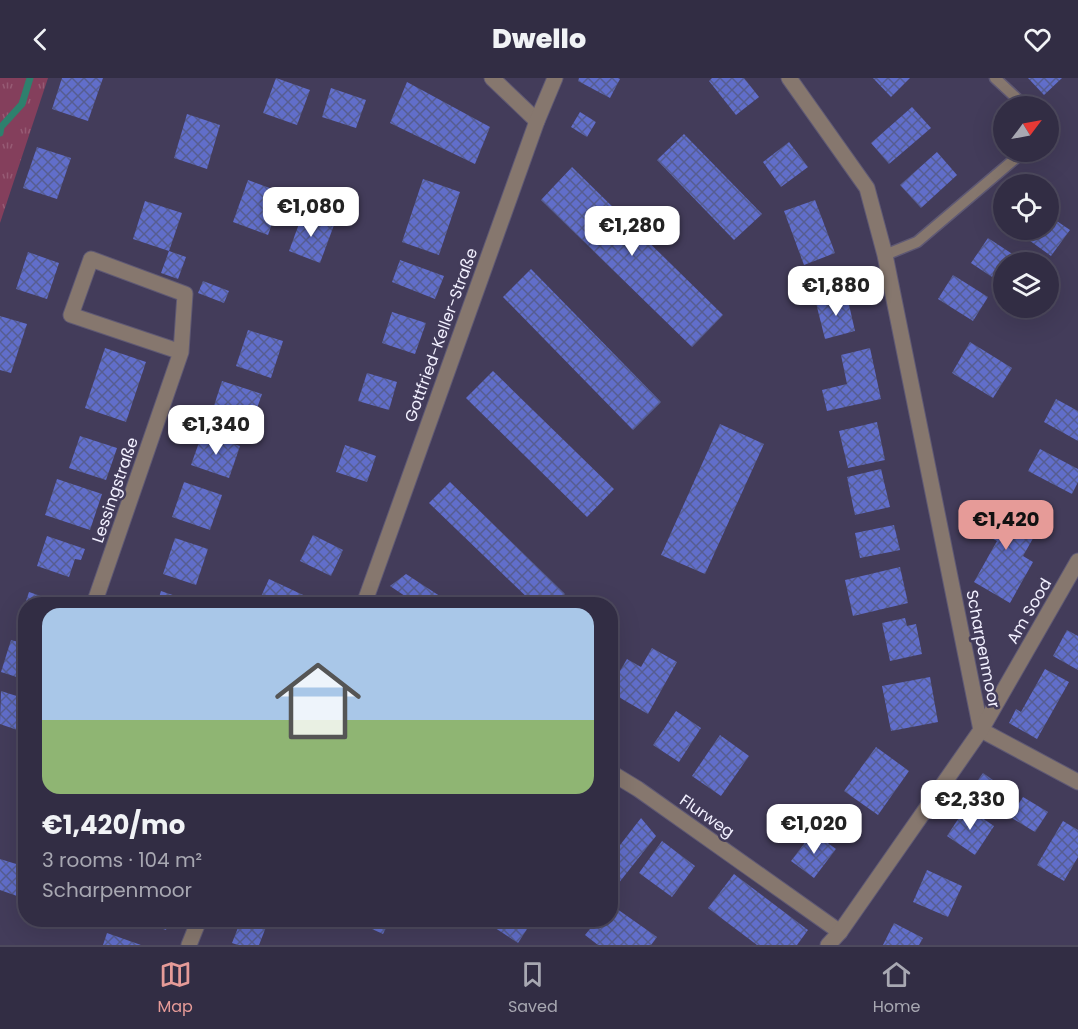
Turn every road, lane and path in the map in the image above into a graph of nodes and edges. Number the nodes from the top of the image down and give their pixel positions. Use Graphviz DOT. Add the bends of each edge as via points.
graph roads {
  1 [pos="492,78"];
  2 [pos="555,78"];
  3 [pos="789,78"];
  4 [pos="996,78"];
  5 [pos="1015,96"];
  6 [pos="537,122"];
  7 [pos="1011,162"];
  8 [pos="885,255"];
  9 [pos="181,352"];
  10 [pos="1078,561"];
  11 [pos="96,597"];
  12 [pos="367,597"];
  13 [pos="981,730"];
  14 [pos="618,777"];
  15 [pos="1078,782"];
  16 [pos="197,927"];
  17 [pos="840,932"];
  18 [pos="189,945"];
  19 [pos="828,945"];
  1 -- 6 [label="street"];
  2 -- 6 [label="street, Gottfried-Keller-Straße"];
  3 -- 8 [label="street, Scharpenmoor" via="867,188"];
  4 -- 5 [label="lane"];
  6 -- 12 [label="street, Gottfried-Keller-Straße"];
  7 -- 8 [label="lane" via="917,243"];
  8 -- 13 [label="street, Scharpenmoor"];
  9 -- 9 [label="street, Lessingstraße" via="185,294 91,259 71,315"];
  9 -- 11 [label="street, Lessingstraße"];
  10 -- 13 [label="street, Am Sood"];
  13 -- 15 [label="street, Scharpenmoor"];
  13 -- 17 [label="street, Am Sood"];
  14 -- 17 [label="street, Flurweg"];
  16 -- 18 [label="street"];
  17 -- 19 [label="street, Am Sood"];
}
